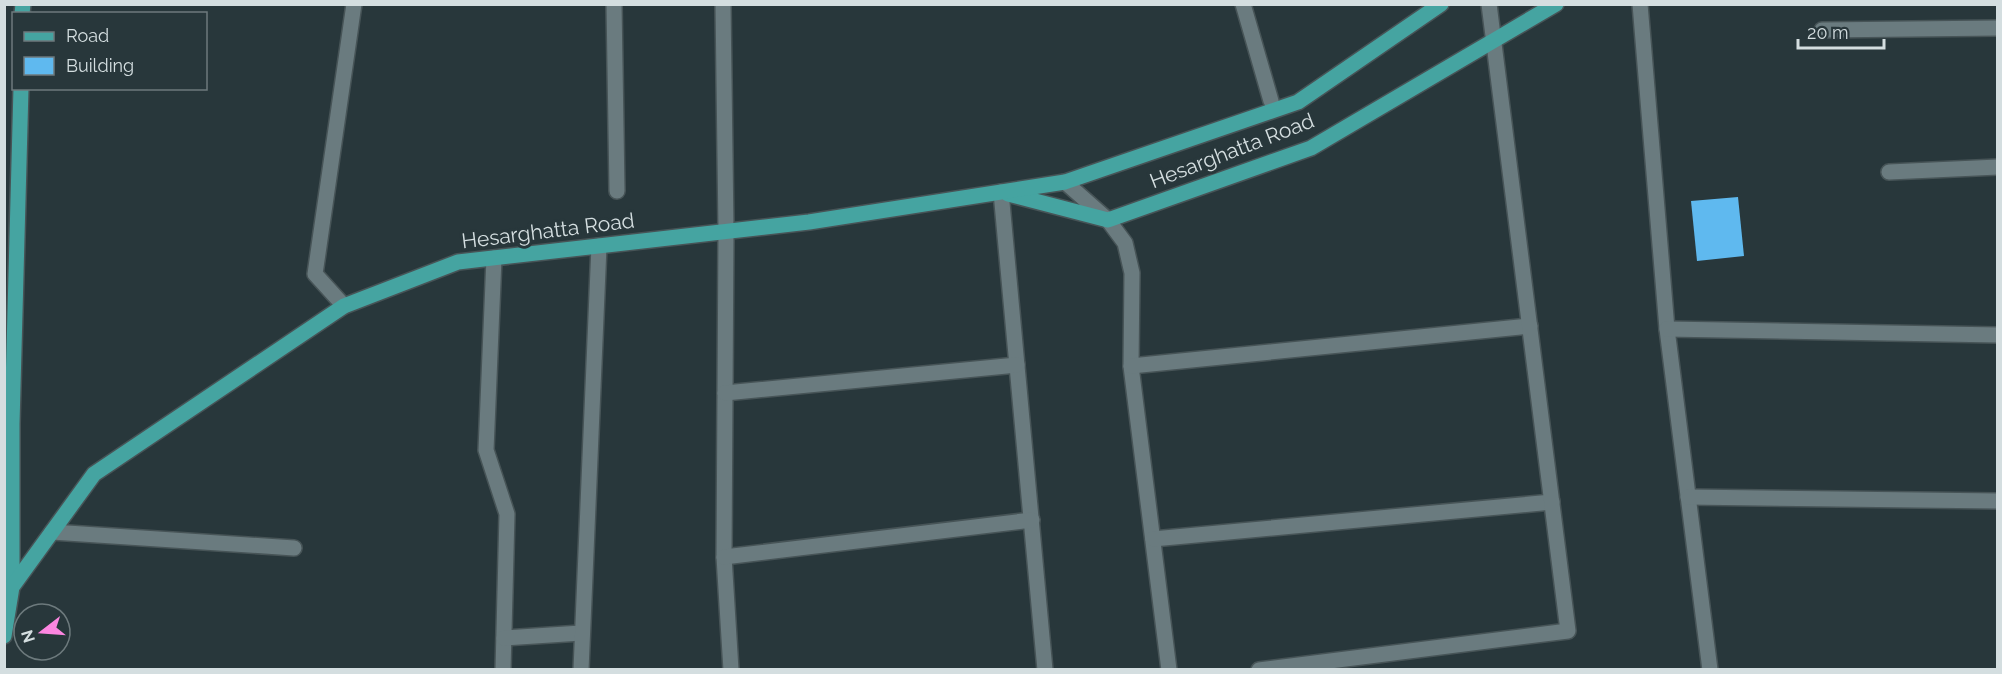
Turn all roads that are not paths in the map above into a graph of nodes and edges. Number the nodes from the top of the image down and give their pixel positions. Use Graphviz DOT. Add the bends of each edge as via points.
graph roads {
  1 [pos="354,4"];
  2 [pos="615,4"];
  3 [pos="723,4"];
  4 [pos="1243,4"];
  5 [pos="1442,4"];
  6 [pos="1489,4"];
  7 [pos="1556,4"];
  8 [pos="1640,4"];
  9 [pos="1998,28"];
  10 [pos="1822,30"];
  11 [pos="1494,42"];
  12 [pos="21,90"];
  13 [pos="1271,101"];
  14 [pos="1998,168"];
  15 [pos="1889,172"];
  16 [pos="1065,182"];
  17 [pos="617,191"];
  18 [pos="1001,192"];
  19 [pos="1108,220"];
  20 [pos="726,231"];
  21 [pos="599,246"];
  22 [pos="494,258"];
  23 [pos="344,306"];
  24 [pos="1530,326"];
  25 [pos="1667,329"];
  26 [pos="1998,335"];
  27 [pos="1017,365"];
  28 [pos="1131,366"];
  29 [pos="725,393"];
  30 [pos="9,395"];
  31 [pos="1688,497"];
  32 [pos="1998,501"];
  33 [pos="1552,502"];
  34 [pos="1032,520"];
  35 [pos="52,532"];
  36 [pos="1153,539"];
  37 [pos="294,548"];
  38 [pos="724,556"];
  39 [pos="12,587"];
  40 [pos="581,633"];
  41 [pos="4,636"];
  42 [pos="504,638"];
  43 [pos="502,669"];
  44 [pos="581,669"];
  45 [pos="731,669"];
  46 [pos="1045,669"];
  47 [pos="1169,669"];
  48 [pos="1259,669"];
  49 [pos="1710,669"];
  1 -- 23 [label="street" via="315,274"];
  2 -- 17 [label="street"];
  3 -- 20 [label="street"];
  4 -- 13 [label="street"];
  5 -- 16 [label="main road, Hesarghatta Road" via="1298,102"];
  6 -- 11 [label="street"];
  7 -- 11 [label="main road, Hesarghatta Road"];
  8 -- 25 [label="street"];
  9 -- 10 [label="street"];
  11 -- 19 [label="main road, Hesarghatta Road" via="1311,148"];
  11 -- 24 [label="street"];
  12 -- 30 [label="main road"];
  14 -- 15 [label="street"];
  16 -- 18 [label="main road, Hesarghatta Road"];
  16 -- 19 [label="street"];
  18 -- 19 [label="main road, Hesarghatta Road"];
  18 -- 20 [label="main road, Hesarghatta Road"];
  18 -- 27 [label="street"];
  19 -- 28 [label="street" via="1125,243 1132,273"];
  20 -- 21 [label="main road, Hesarghatta Road"];
  20 -- 29 [label="street"];
  21 -- 22 [label="main road, Hesarghatta Road"];
  21 -- 40 [label="street"];
  22 -- 23 [label="main road, Hesarghatta Road" via="458,262"];
  22 -- 42 [label="street" via="486,450 507,514"];
  23 -- 35 [label="main road, Hesarghatta Road" via="94,474"];
  24 -- 28 [label="street"];
  24 -- 33 [label="street"];
  25 -- 26 [label="street"];
  25 -- 31 [label="street"];
  27 -- 29 [label="street"];
  27 -- 34 [label="street"];
  28 -- 36 [label="street"];
  29 -- 38 [label="street"];
  30 -- 39 [label="main road"];
  31 -- 32 [label="street"];
  31 -- 49 [label="street"];
  33 -- 36 [label="street"];
  33 -- 48 [label="street" via="1568,631"];
  34 -- 38 [label="street"];
  34 -- 46 [label="street"];
  35 -- 37 [label="street"];
  35 -- 39 [label="main road, Hesarghatta Road"];
  36 -- 47 [label="street"];
  38 -- 45 [label="street"];
  39 -- 41 [label="main road, Hesarghatta Road"];
  40 -- 42 [label="street"];
  40 -- 44 [label="street"];
  42 -- 43 [label="street"];
}
